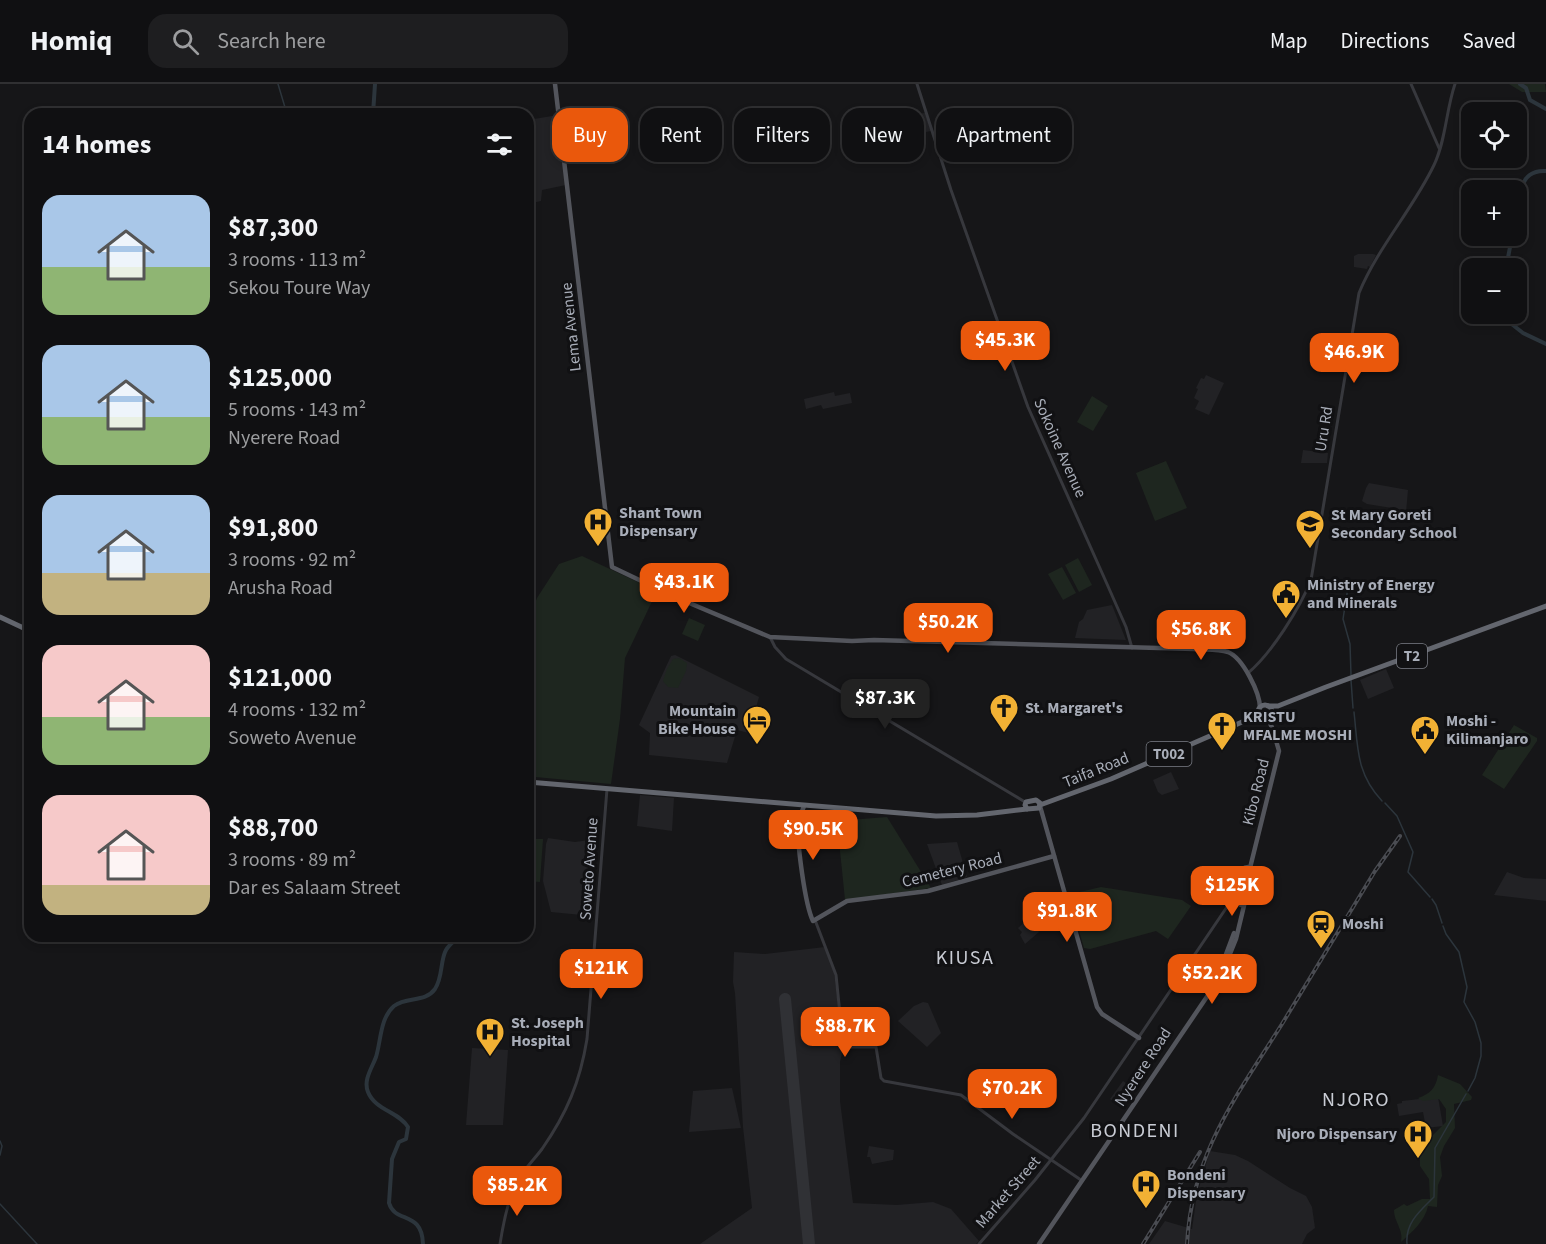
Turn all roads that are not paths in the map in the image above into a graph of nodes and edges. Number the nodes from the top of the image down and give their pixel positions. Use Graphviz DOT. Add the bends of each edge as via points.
graph roads {
  1 [pos="555,84"];
  2 [pos="916,84"];
  3 [pos="1411,84"];
  4 [pos="1455,84"];
  5 [pos="1439,149"];
  6 [pos="1546,606"];
  7 [pos="0,617"];
  8 [pos="24,628"];
  9 [pos="770,637"];
  10 [pos="1132,648"];
  11 [pos="1248,673"];
  12 [pos="1260,700"];
  13 [pos="1268,706"];
  14 [pos="1278,706"];
  15 [pos="1259,710"];
  16 [pos="1254,717"];
  17 [pos="1268,718"];
  18 [pos="534,783"];
  19 [pos="607,789"];
  20 [pos="1041,804"];
  21 [pos="804,806"];
  22 [pos="1028,806"];
  23 [pos="1043,813"];
  24 [pos="1054,856"];
  25 [pos="1250,868"];
  26 [pos="1242,880"];
  27 [pos="1253,882"];
  28 [pos="1243,895"];
  29 [pos="814,920"];
  30 [pos="1139,1038"];
  31 [pos="1124,1119"];
  32 [pos="1051,1161"];
  33 [pos="1082,1180"];
  34 [pos="500,1244"];
  35 [pos="979,1244"];
  36 [pos="1039,1244"];
  1 -- 9 [label="main road, Lema Avenue" via="612,567"];
  2 -- 10 [label="street, Sokoine Avenue" via="1028,407"];
  3 -- 5 [label="street"];
  4 -- 5 [label="street, Uru Rd"];
  5 -- 11 [label="street, Uru Rd" via="1433,168 1359,293 1311,580 1270,650"];
  6 -- 14 [label="highway, T2"];
  7 -- 8 [label="highway"];
  9 -- 10 [label="main road"];
  9 -- 22 [label="street" via="786,659"];
  10 -- 11 [label="main road" via="1226,651"];
  11 -- 12 [label="main road"];
  12 -- 13 [label="main road"];
  12 -- 15 [label="main road"];
  13 -- 14 [label="highway, T2"];
  13 -- 15 [label="highway, T2"];
  13 -- 17 [label="highway"];
  14 -- 17 [label="highway, T2"];
  15 -- 16 [label="highway, Taifa Road / T2"];
  15 -- 17 [label="highway"];
  16 -- 17 [label="highway"];
  16 -- 20 [label="highway, Taifa Road / T002" via="1084,790"];
  17 -- 25 [label="main road, Kibo Road" via="1279,751"];
  18 -- 19 [label="highway"];
  19 -- 21 [label="highway"];
  19 -- 34 [label="street, Soweto Avenue" via="584,1058 568,1109 516,1184"];
  20 -- 22 [label="highway"];
  20 -- 22 [label="highway" via="1033,800"];
  20 -- 23 [label="main road"];
  21 -- 22 [label="highway" via="944,816"];
  21 -- 29 [label="main road" via="798,823 799,837 807,907"];
  22 -- 23 [label="main road"];
  23 -- 24 [label="main road"];
  24 -- 29 [label="main road, Cemetery Road" via="928,891 846,901"];
  24 -- 30 [label="main road" via="1098,1009"];
  25 -- 26 [label="main road" via="1241,870"];
  25 -- 27 [label="main road" via="1255,874"];
  26 -- 27 [label="main road"];
  26 -- 28 [label="main road, Nyerere Road"];
  27 -- 31 [label="main road, Nyerere Road" via="1221,976"];
  28 -- 30 [label="street, Market Street" via="1233,898"];
  28 -- 31 [label="main road, Nyerere Road" via="1219,973"];
  29 -- 32 [label="street" via="834,969 844,1046 876,1047 884,1081 962,1096"];
  30 -- 32 [label="street, Market Street"];
  31 -- 33 [label="main road"];
  32 -- 33 [label="street"];
  32 -- 35 [label="street, Market Street"];
  33 -- 36 [label="main road"];
}
